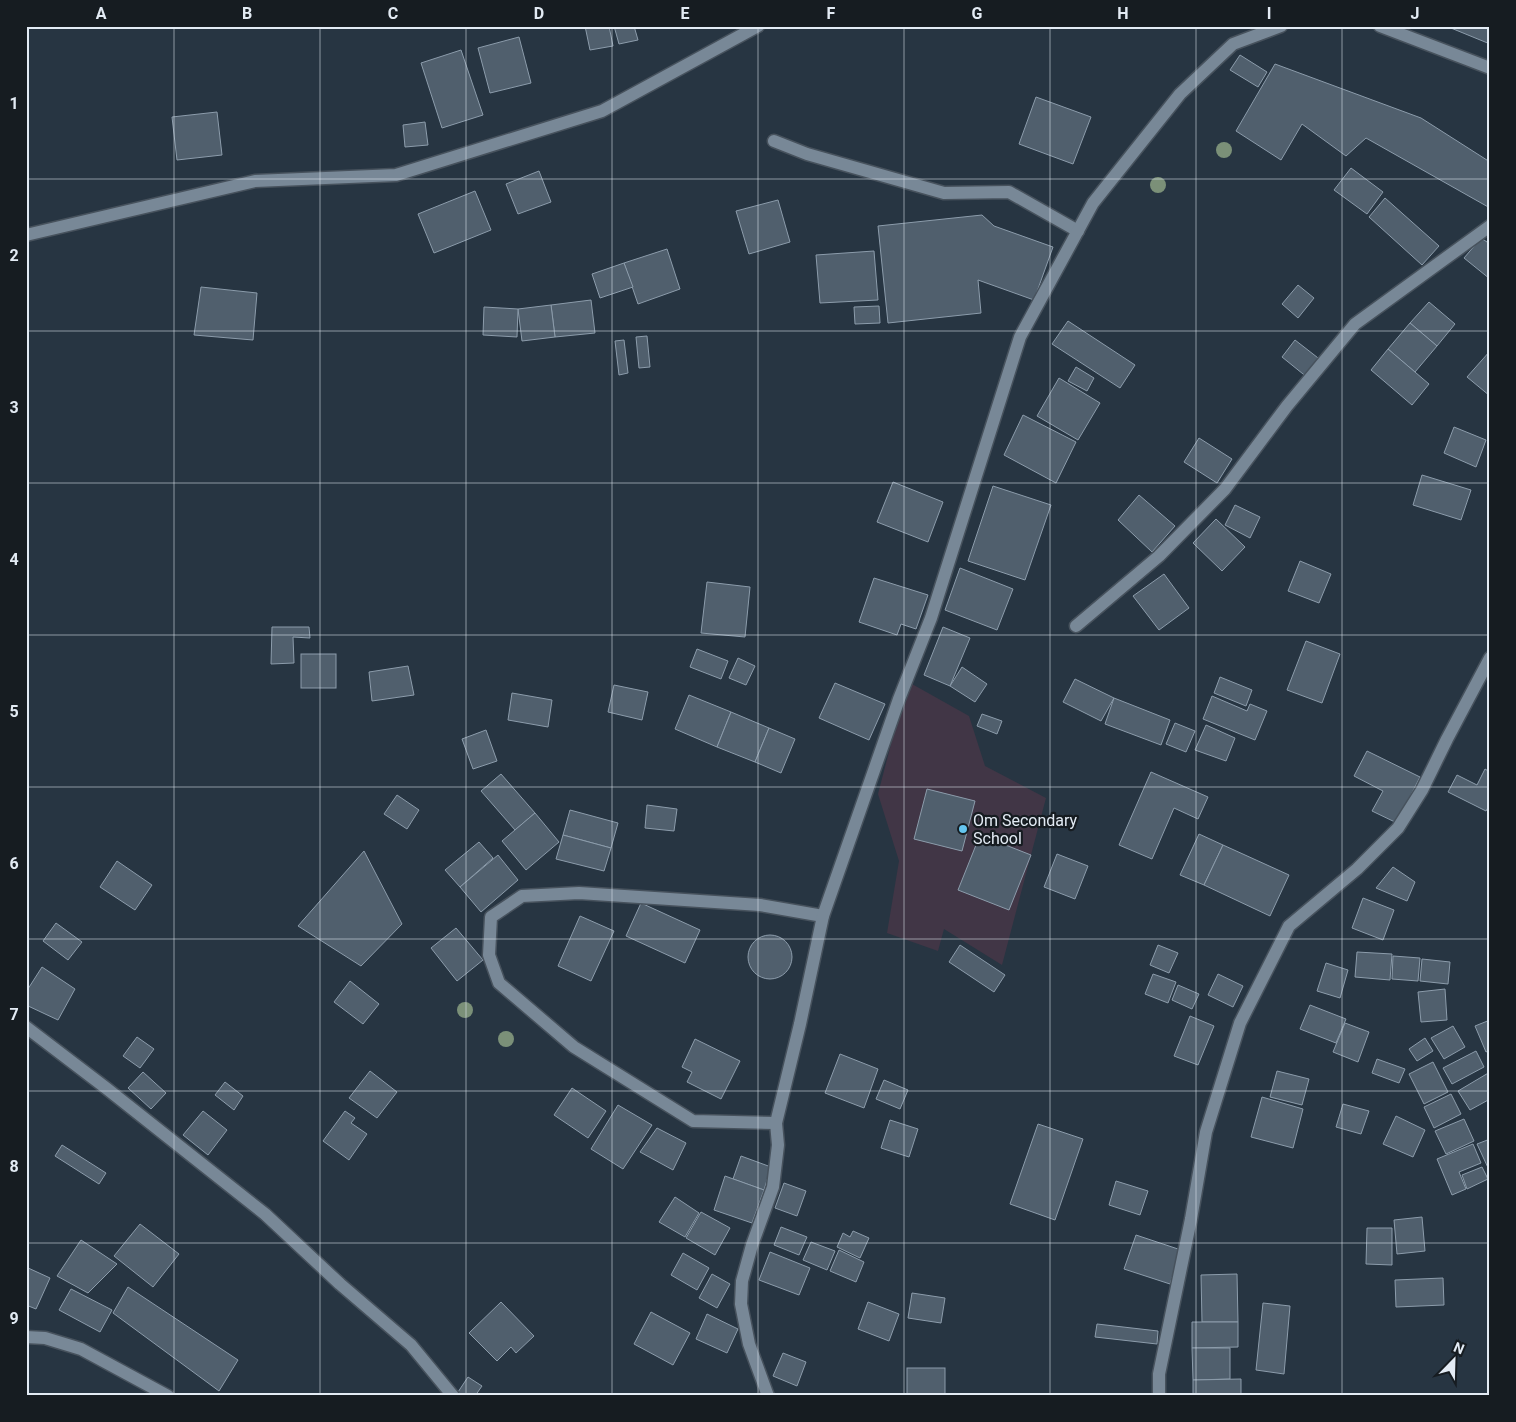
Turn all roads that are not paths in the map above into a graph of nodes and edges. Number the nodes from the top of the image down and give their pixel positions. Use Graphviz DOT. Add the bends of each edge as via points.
graph roads {
  1 [pos="758,26"];
  2 [pos="1281,26"];
  3 [pos="1380,26"];
  4 [pos="1490,68"];
  5 [pos="774,141"];
  6 [pos="1490,226"];
  7 [pos="1078,230"];
  8 [pos="26,235"];
  9 [pos="1076,626"];
  10 [pos="1490,658"];
  11 [pos="823,916"];
  12 [pos="26,1027"];
  13 [pos="776,1123"];
  14 [pos="26,1337"];
  15 [pos="168,1396"];
  16 [pos="453,1396"];
  17 [pos="768,1396"];
  18 [pos="1159,1396"];
  1 -- 8 [label="street" via="602,111 396,175 255,181"];
  2 -- 7 [label="street" via="1233,44 1180,94 1093,203"];
  3 -- 4 [label="street"];
  5 -- 7 [label="street" via="807,154 944,193 1009,192"];
  6 -- 9 [label="street" via="1355,324 1287,406 1225,489 1159,556"];
  7 -- 11 [label="street" via="1020,338 931,618"];
  10 -- 18 [label="street" via="1422,790 1398,828 1357,869 1290,926 1240,1024 1206,1132 1160,1374"];
  11 -- 13 [label="street"];
  11 -- 13 [label="street" via="760,905 579,893 522,896 491,917 489,955 499,983 574,1047 693,1121"];
  12 -- 16 [label="street" via="265,1214 411,1345"];
  13 -- 17 [label="street" via="778,1145 774,1186 752,1245 742,1281 741,1304 749,1344"];
  14 -- 15 [label="street" via="45,1338 81,1349"];
}
